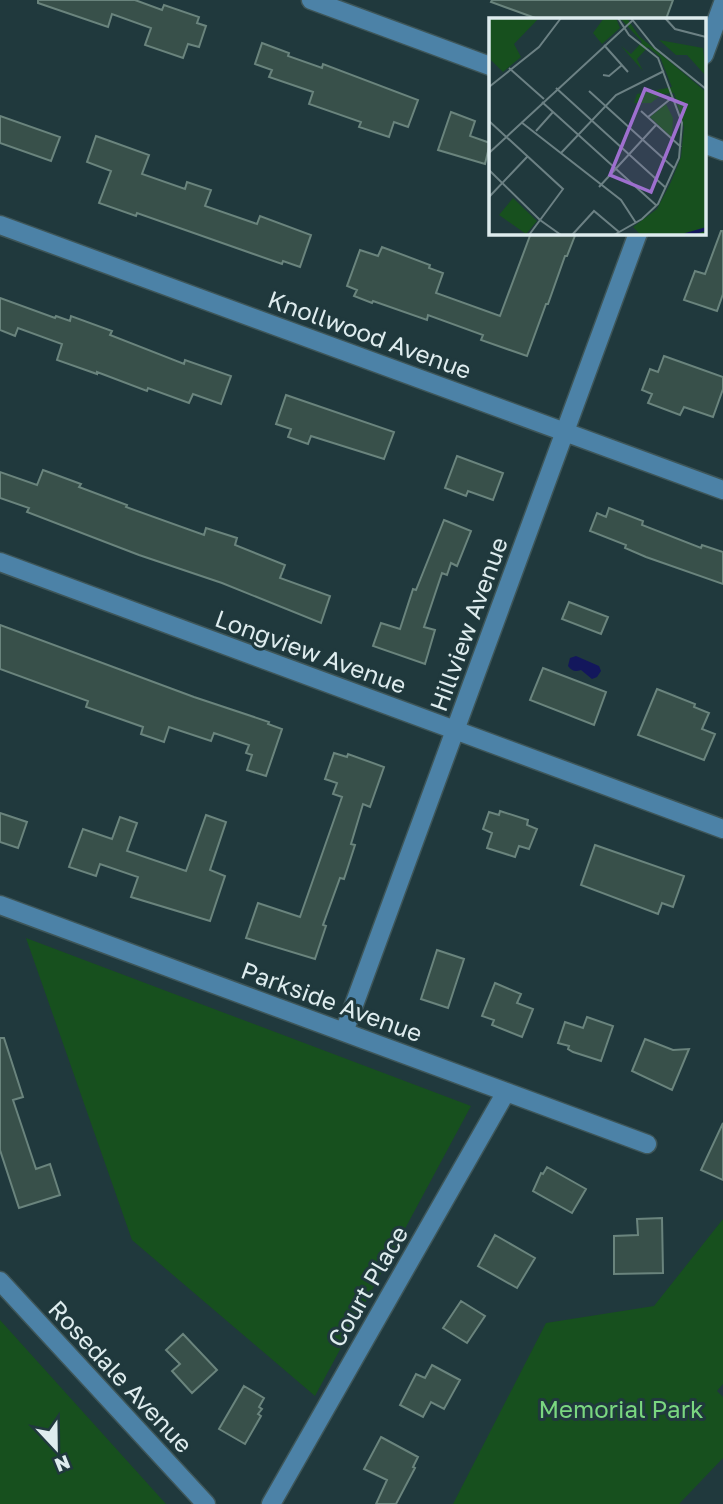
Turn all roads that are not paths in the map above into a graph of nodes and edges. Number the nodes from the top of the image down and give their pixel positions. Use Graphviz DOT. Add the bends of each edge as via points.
graph roads {
  1 [pos="310,0"];
  2 [pos="723,3"];
  3 [pos="706,50"];
  4 [pos="489,66"];
  5 [pos="706,145"];
  6 [pos="723,151"];
  7 [pos="0,225"];
  8 [pos="638,234"];
  9 [pos="565,432"];
  10 [pos="723,490"];
  11 [pos="0,562"];
  12 [pos="455,730"];
  13 [pos="723,830"];
  14 [pos="0,905"];
  15 [pos="344,1032"];
  16 [pos="506,1092"];
  17 [pos="647,1144"];
  18 [pos="0,1281"];
  19 [pos="206,1504"];
  20 [pos="271,1504"];
  1 -- 4 [label="street"];
  2 -- 3 [label="street"];
  5 -- 6 [label="street"];
  7 -- 9 [label="street, Knollwood Avenue"];
  8 -- 9 [label="street, Hillview Avenue"];
  9 -- 10 [label="street, Knollwood Avenue"];
  9 -- 12 [label="street, Hillview Avenue"];
  11 -- 12 [label="street, Longview Avenue"];
  12 -- 13 [label="street, Longview Avenue"];
  12 -- 15 [label="street, Hillview Avenue"];
  14 -- 15 [label="street, Parkside Avenue"];
  15 -- 16 [label="street, Parkside Avenue"];
  16 -- 17 [label="street, Parkside Avenue"];
  16 -- 20 [label="street, Court Place"];
  18 -- 19 [label="street, Rosedale Avenue"];
}
